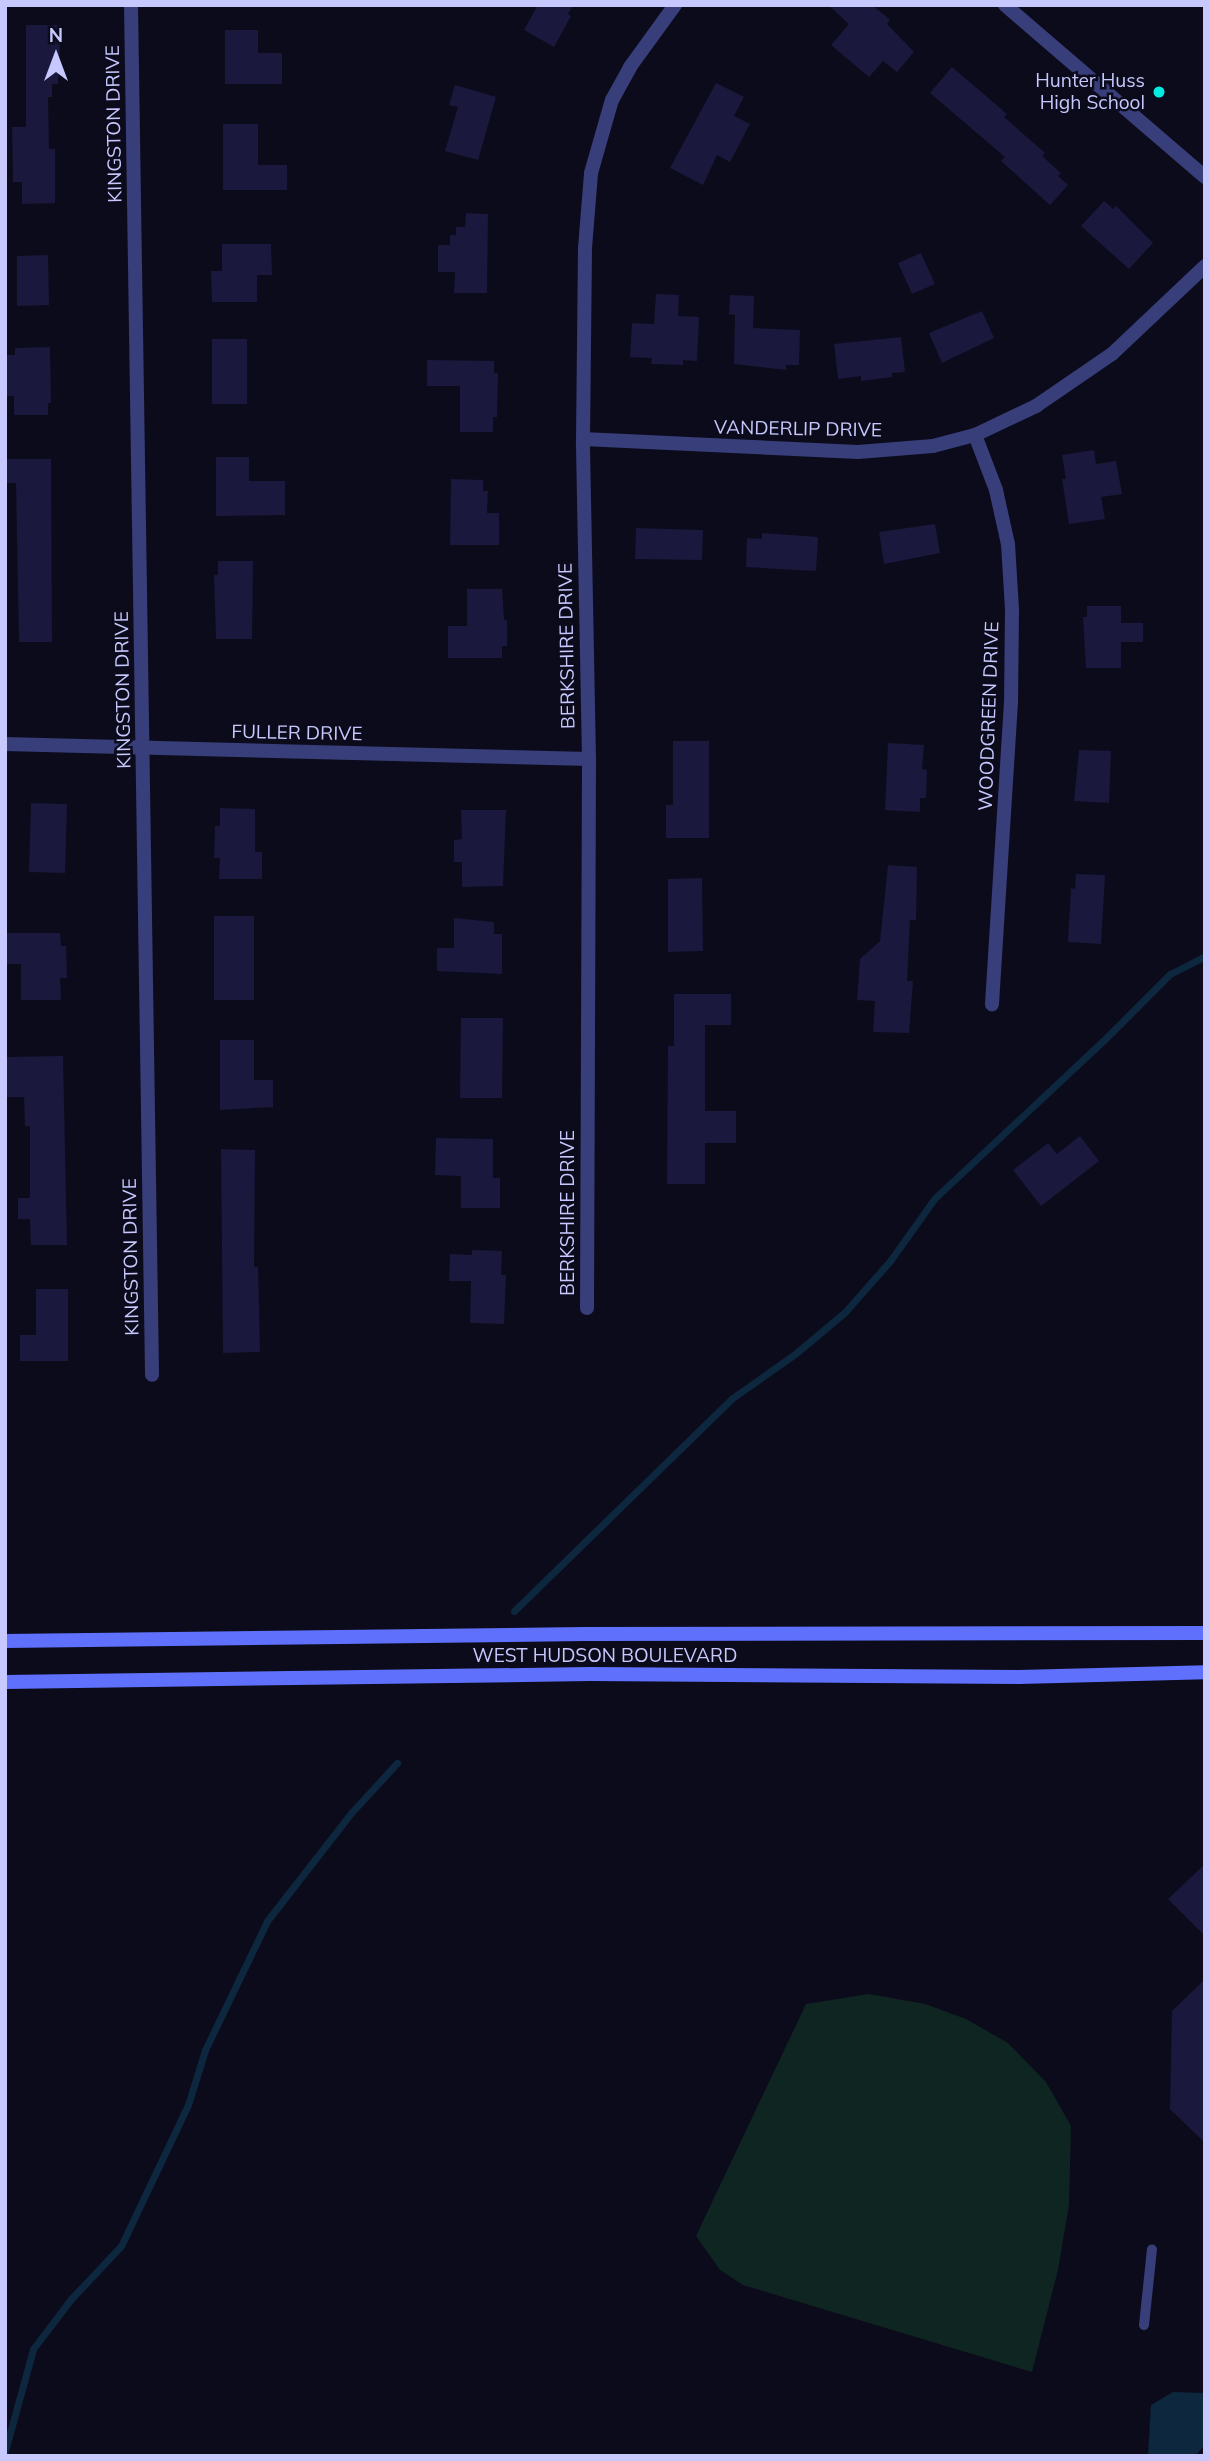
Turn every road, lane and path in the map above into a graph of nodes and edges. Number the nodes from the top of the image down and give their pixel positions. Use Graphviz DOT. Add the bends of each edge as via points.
graph roads {
  1 [pos="131,5"];
  2 [pos="675,5"];
  3 [pos="1005,5"];
  4 [pos="1205,177"];
  5 [pos="1205,266"];
  6 [pos="975,435"];
  7 [pos="583,439"];
  8 [pos="5,744"];
  9 [pos="144,748"];
  10 [pos="589,759"];
  11 [pos="992,1004"];
  12 [pos="587,1308"];
  13 [pos="152,1375"];
  14 [pos="1205,1633"];
  15 [pos="5,1641"];
  16 [pos="1205,1672"];
  17 [pos="5,1682"];
  18 [pos="1152,2249"];
  19 [pos="1144,2325"];
  1 -- 9 [label="street, KINGSTON DRIVE"];
  2 -- 7 [label="street, BERKSHIRE DRIVE" via="630,66 612,100 591,173 584,248"];
  3 -- 4 [label="street"];
  5 -- 6 [label="street, VANDERLIP DRIVE" via="1112,354 1036,406"];
  6 -- 7 [label="street, VANDERLIP DRIVE" via="933,446 858,452"];
  6 -- 11 [label="street, WOODGREEN DRIVE" via="1005,530 1012,610 1011,702"];
  7 -- 10 [label="street, BERKSHIRE DRIVE"];
  8 -- 9 [label="street, FULLER DRIVE"];
  9 -- 10 [label="street, FULLER DRIVE"];
  9 -- 13 [label="street, KINGSTON DRIVE"];
  10 -- 12 [label="street, BERKSHIRE DRIVE"];
  14 -- 15 [label="main road, WEST HUDSON BOULEVARD"];
  16 -- 17 [label="main road, WEST HUDSON BOULEVARD"];
  18 -- 19 [label="lane"];
}
